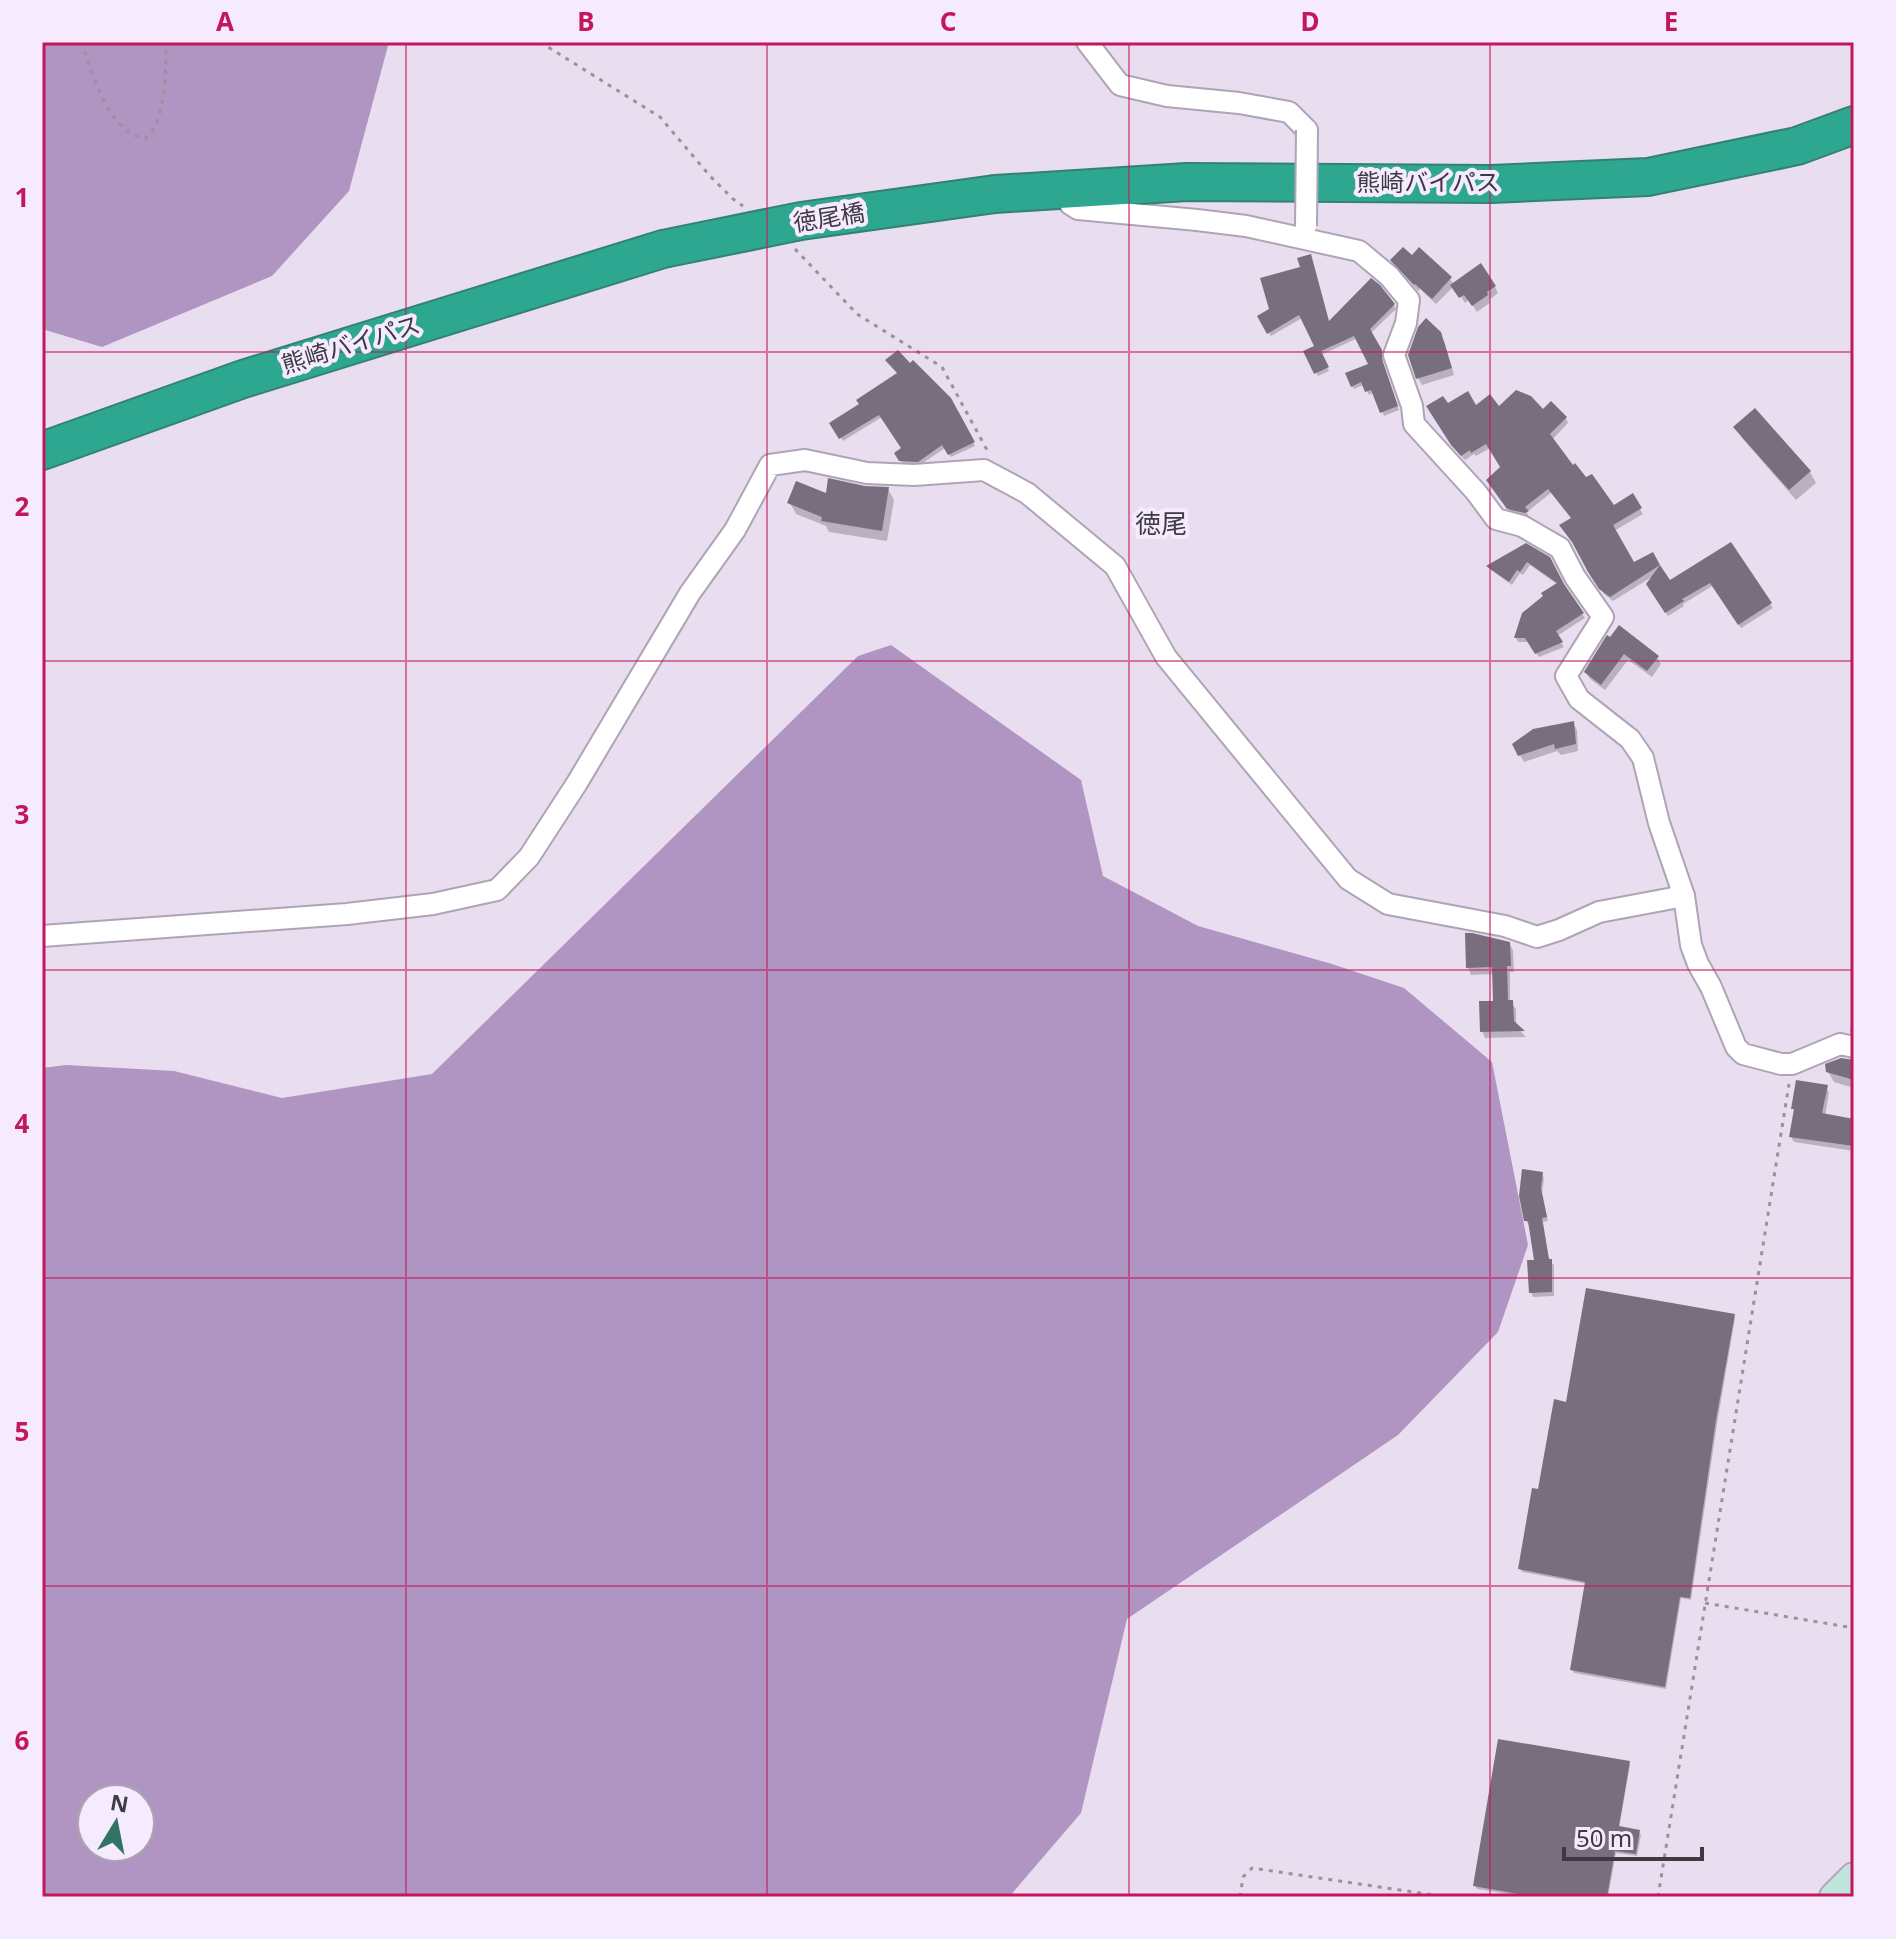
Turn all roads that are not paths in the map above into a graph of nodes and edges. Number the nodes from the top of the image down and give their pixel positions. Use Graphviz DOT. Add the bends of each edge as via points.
graph roads {
  1 [pos="1087,42"];
  2 [pos="1854,125"];
  3 [pos="1067,190"];
  4 [pos="995,194"];
  5 [pos="1305,233"];
  6 [pos="663,249"];
  7 [pos="42,451"];
  8 [pos="1684,896"];
  9 [pos="42,936"];
  10 [pos="1854,1047"];
  11 [pos="1854,1877"];
  12 [pos="1834,1897"];
  1 -- 5 [label="street, bridge" via="1120,85 1289,112 1307,130"];
  2 -- 3 [label="highway, 熊崎バイパス" via="1797,146 1648,177 1491,184 1187,182"];
  3 -- 4 [label="highway, 熊崎バイパス"];
  3 -- 5 [label="street" via="1070,204 1078,209"];
  4 -- 6 [label="highway, 徳尾橋, bridge" via="801,221"];
  5 -- 8 [label="street" via="1359,251 1409,300 1394,355 1414,424 1496,519 1522,526 1560,548 1603,617 1566,676 1579,699 1630,739 1643,758"];
  6 -- 7 [label="highway, 熊崎バイパス" via="243,379"];
  8 -- 9 [label="street" via="1599,912 1537,937 1388,904 1348,879 1166,657 1115,566 1027,493 984,470 867,473 805,460 770,465 561,808 529,857 497,890 347,914"];
  8 -- 10 [label="street" via="1698,964 1743,1054 1792,1064 1840,1044"];
  11 -- 12 [label="street"];
}
